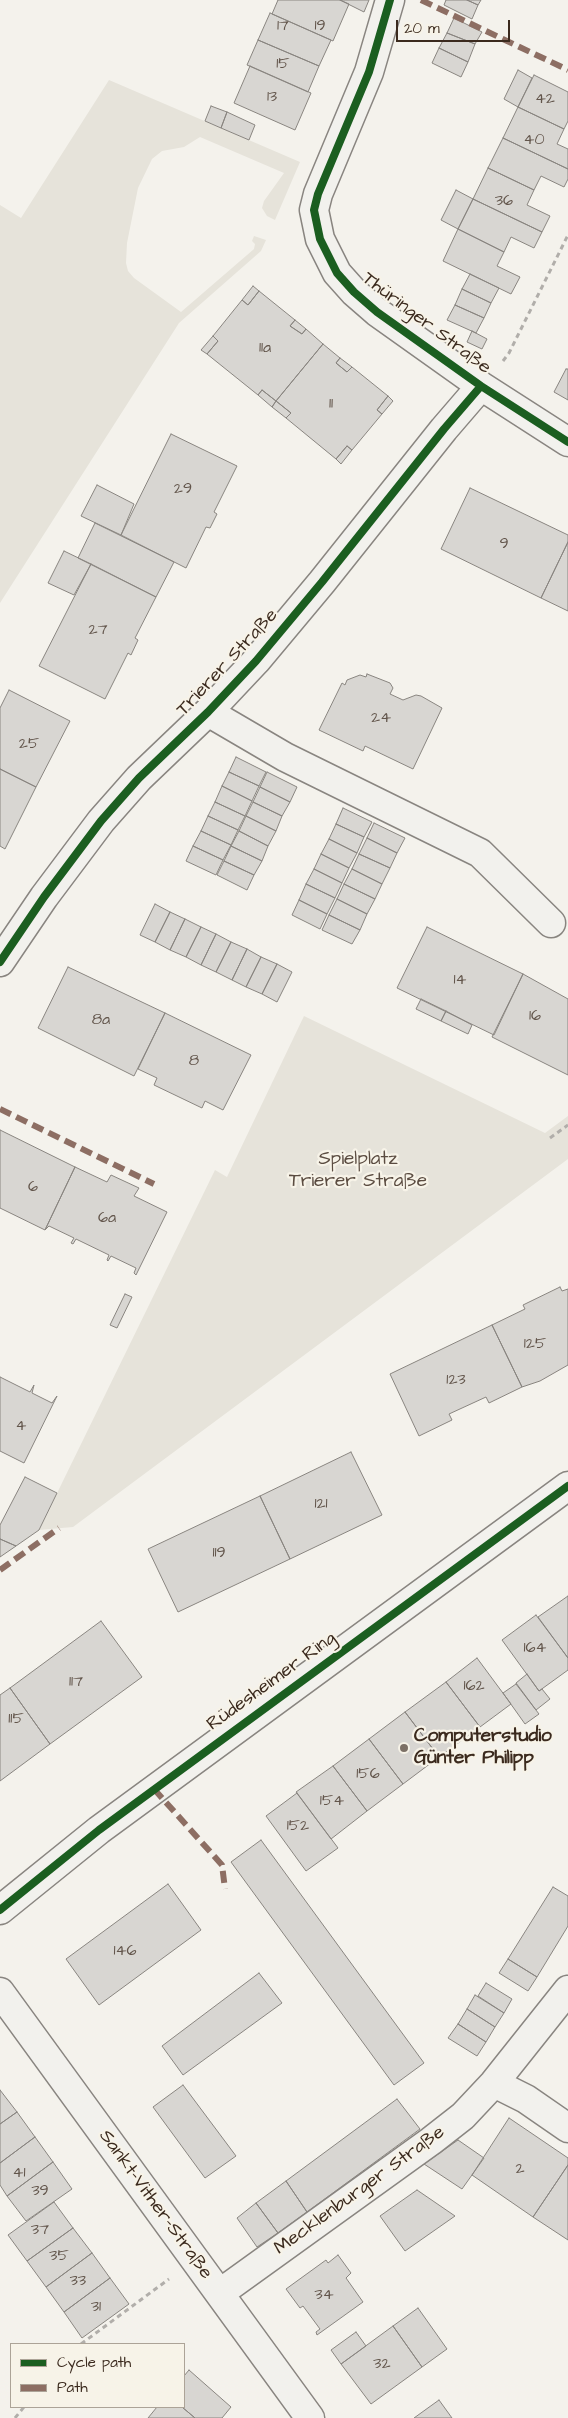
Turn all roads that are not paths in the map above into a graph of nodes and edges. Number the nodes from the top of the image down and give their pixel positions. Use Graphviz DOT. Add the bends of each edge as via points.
graph roads {
  1 [pos="390,0"];
  2 [pos="489,376"];
  3 [pos="568,442"];
  4 [pos="208,712"];
  5 [pos="551,923"];
  6 [pos="0,962"];
  7 [pos="568,1486"];
  8 [pos="0,1910"];
  9 [pos="568,1990"];
  10 [pos="0,1992"];
  11 [pos="494,2083"];
  12 [pos="568,2128"];
  13 [pos="220,2293"];
  14 [pos="310,2418"];
  1 -- 2 [label="street, Thüringer Straße" via="369,72 318,194 315,225 327,256 354,292 420,345"];
  2 -- 3 [label="street, Thüringer Straße"];
  2 -- 4 [label="street, Trierer Straße" via="285,628"];
  4 -- 5 [label="street, Trierer Straße" via="284,757 480,853"];
  4 -- 6 [label="street, Trierer Straße" via="139,778 101,821"];
  7 -- 8 [label="street, Rüdesheimer Ring" via="99,1830"];
  9 -- 11 [label="street, Mecklenburger Straße"];
  10 -- 13 [label="street, Sankt-Vither-Straße"];
  11 -- 12 [label="street" via="526,2099"];
  11 -- 13 [label="street, Mecklenburger Straße" via="463,2116 431,2142"];
  13 -- 14 [label="street, Sankt-Vither-Straße"];
}
